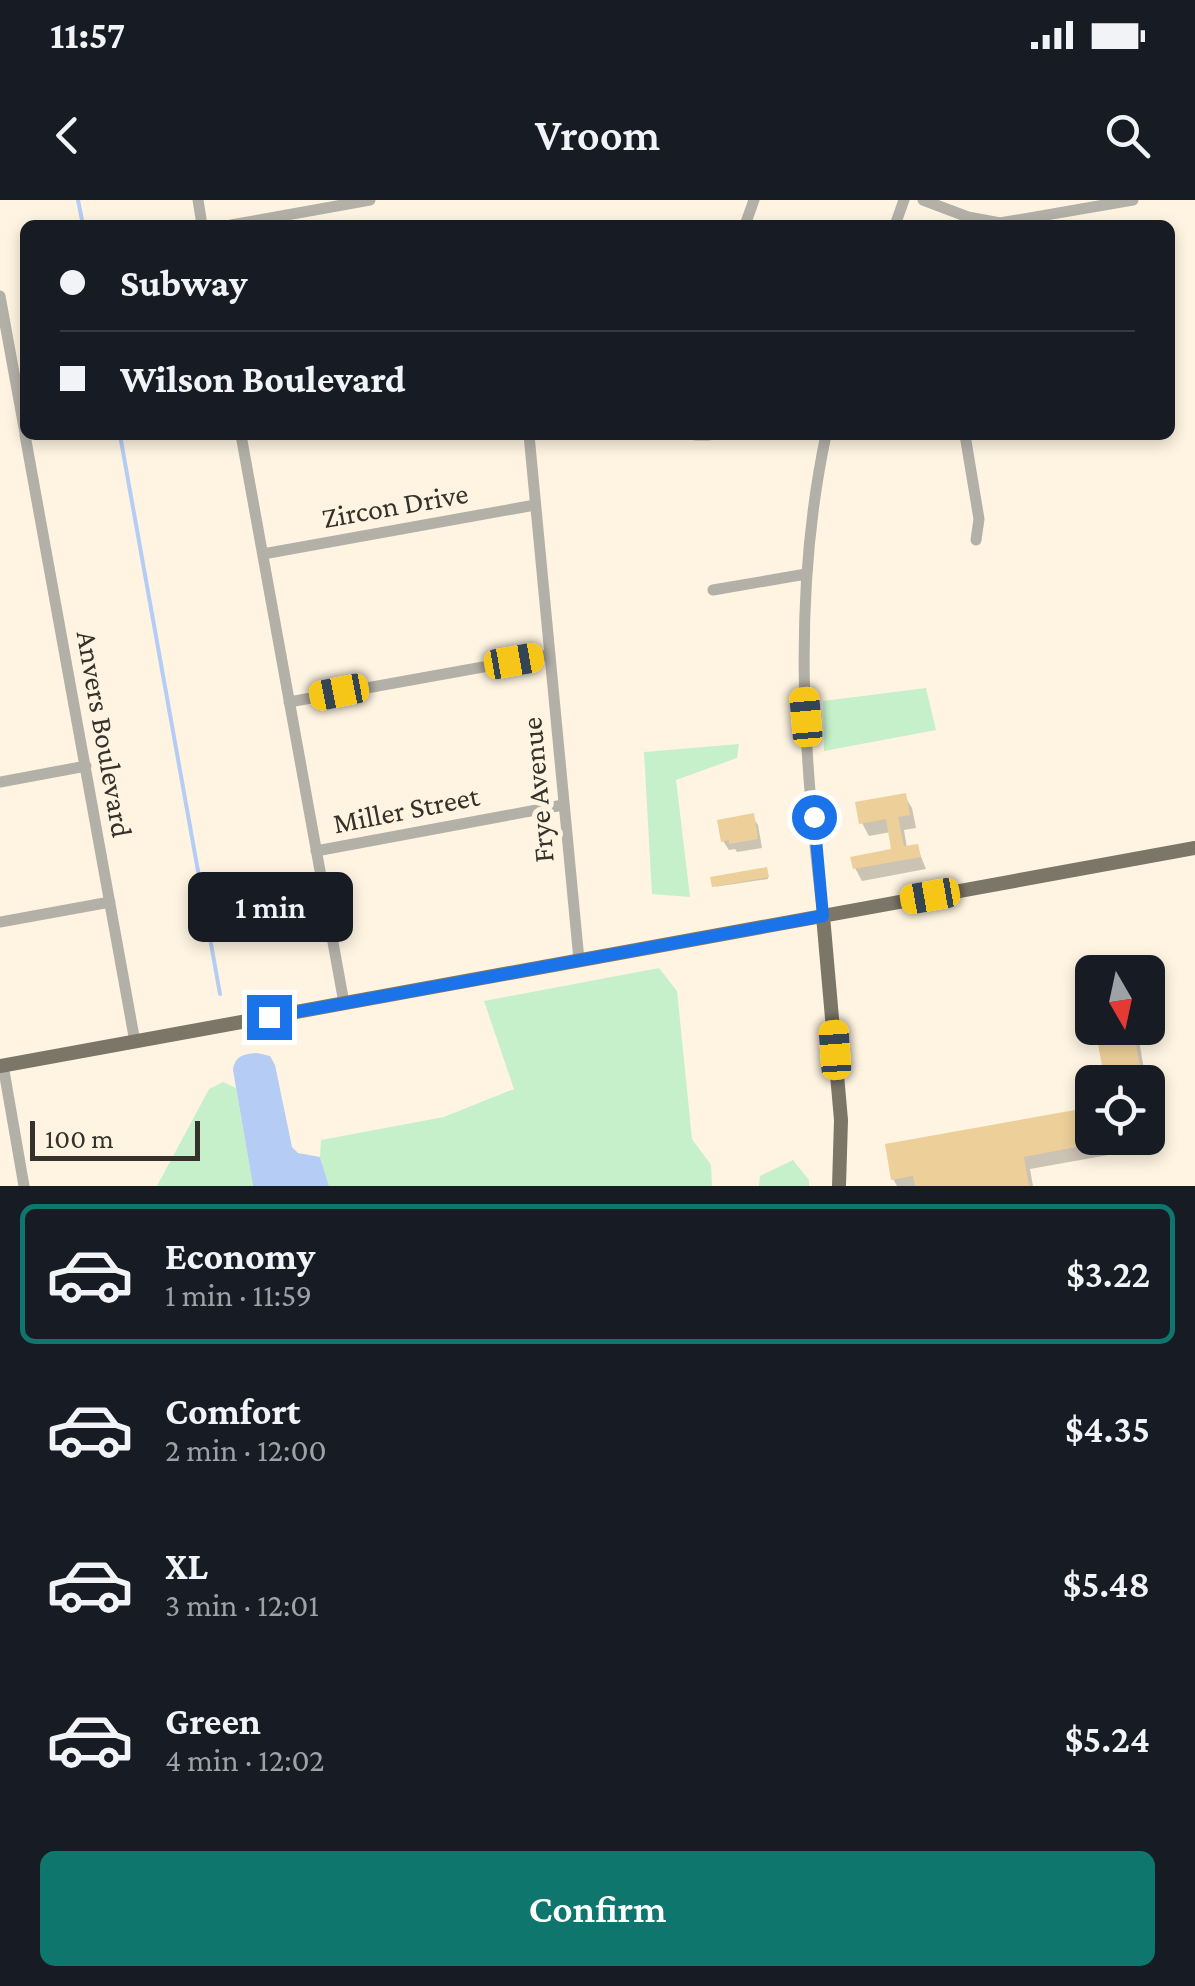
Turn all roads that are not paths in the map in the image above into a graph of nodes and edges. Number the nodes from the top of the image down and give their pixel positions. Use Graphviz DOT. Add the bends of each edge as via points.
graph roads {
  1 [pos="370,200"];
  2 [pos="924,200"];
  3 [pos="1134,200"];
  4 [pos="259,220"];
  5 [pos="984,220"];
  6 [pos="1017,220"];
  7 [pos="0,296"];
  8 [pos="20,406"];
  9 [pos="26,440"];
  10 [pos="242,440"];
  11 [pos="528,440"];
  12 [pos="825,440"];
  13 [pos="966,440"];
  14 [pos="535,505"];
  15 [pos="976,540"];
  16 [pos="263,554"];
  17 [pos="806,574"];
  18 [pos="713,590"];
  19 [pos="549,655"];
  20 [pos="288,702"];
  21 [pos="86,766"];
  22 [pos="0,782"];
  23 [pos="563,805"];
  24 [pos="1195,848"];
  25 [pos="316,851"];
  26 [pos="110,902"];
  27 [pos="823,916"];
  28 [pos="0,922"];
  29 [pos="579,960"];
  30 [pos="344,1003"];
  31 [pos="135,1042"];
  32 [pos="1,1066"];
  33 [pos="24,1186"];
  34 [pos="839,1186"];
  1 -- 4 [label="street"];
  2 -- 5 [label="street"];
  3 -- 6 [label="street"];
  7 -- 8 [label="street, Anvers Boulevard"];
  9 -- 21 [label="street, Anvers Boulevard"];
  10 -- 16 [label="street"];
  11 -- 14 [label="street, Frye Avenue"];
  12 -- 17 [label="street"];
  13 -- 15 [label="street" via="979,519"];
  14 -- 16 [label="street, Zircon Drive"];
  14 -- 19 [label="street, Frye Avenue"];
  16 -- 20 [label="street"];
  17 -- 18 [label="street"];
  17 -- 27 [label="street" via="802,678"];
  19 -- 20 [label="street"];
  19 -- 23 [label="street, Frye Avenue"];
  20 -- 25 [label="street"];
  21 -- 22 [label="street"];
  21 -- 26 [label="street, Anvers Boulevard"];
  23 -- 25 [label="street, Miller Street"];
  23 -- 29 [label="street, Frye Avenue"];
  24 -- 27 [label="main road"];
  25 -- 30 [label="street"];
  26 -- 28 [label="street"];
  26 -- 31 [label="street, Anvers Boulevard"];
  27 -- 29 [label="main road"];
  27 -- 34 [label="main road" via="841,1120"];
  29 -- 30 [label="main road"];
  30 -- 31 [label="main road"];
  31 -- 32 [label="main road"];
  32 -- 33 [label="street"];
}
